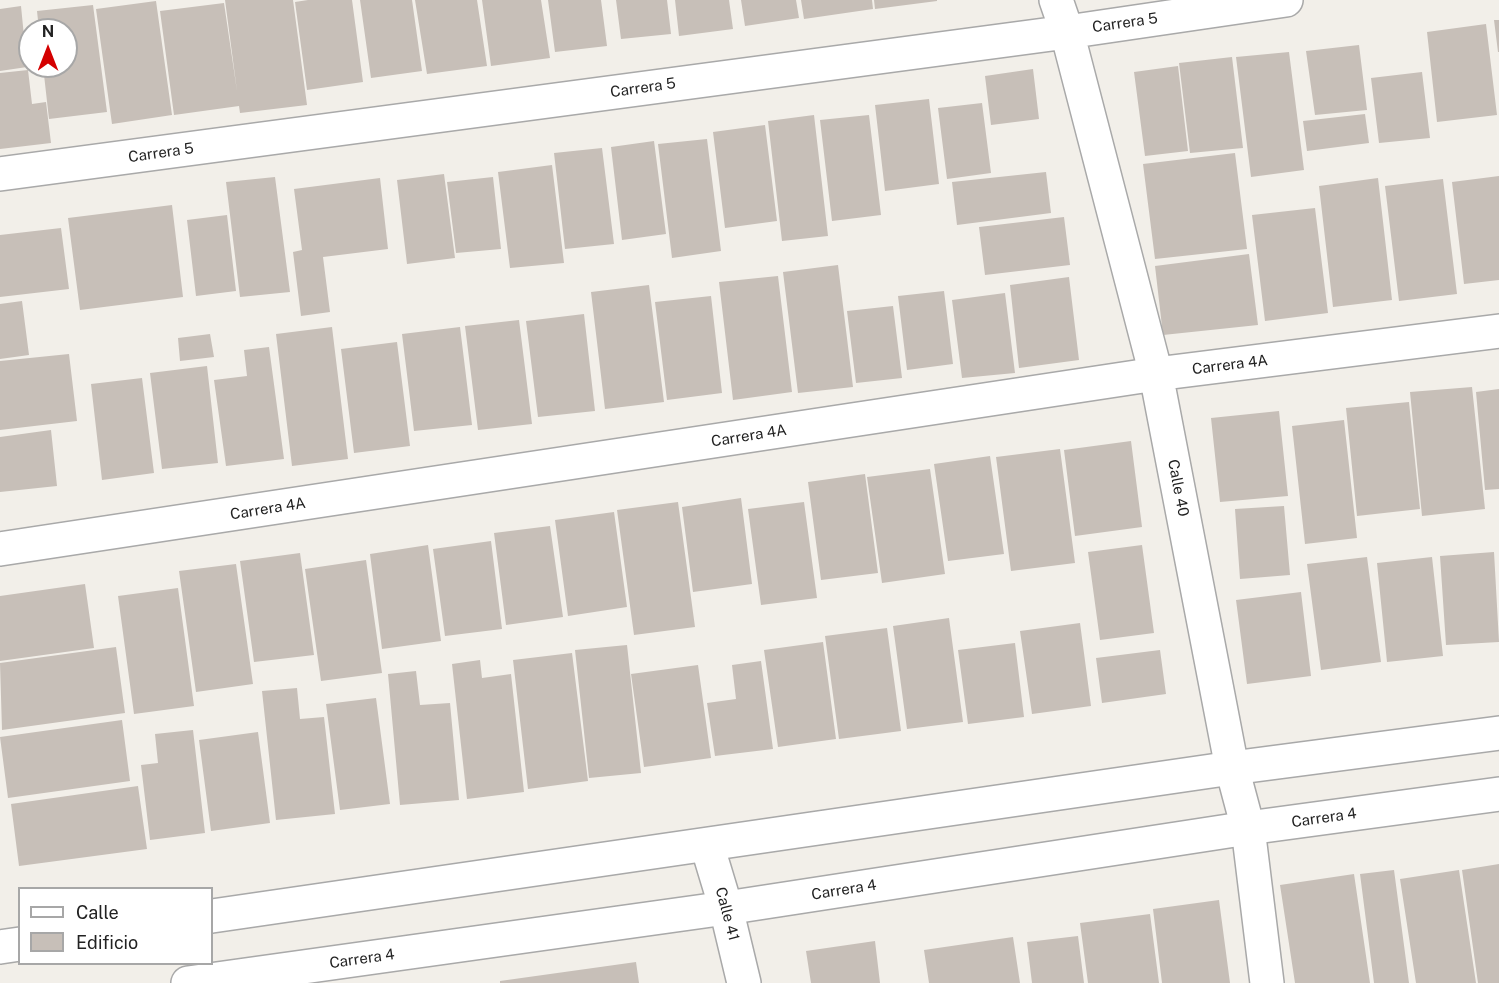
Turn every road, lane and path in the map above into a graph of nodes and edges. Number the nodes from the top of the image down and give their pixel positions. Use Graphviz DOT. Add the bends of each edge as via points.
graph roads {
  1 [pos="1056,0"];
  2 [pos="1286,0"];
  3 [pos="1067,32"];
  4 [pos="0,174"];
  5 [pos="1499,331"];
  6 [pos="1156,374"];
  7 [pos="0,549"];
  8 [pos="1499,733"];
  9 [pos="1232,768"];
  10 [pos="1499,794"];
  11 [pos="1248,828"];
  12 [pos="707,845"];
  13 [pos="726,908"];
  14 [pos="213,916"];
  15 [pos="18,944"];
  16 [pos="0,947"];
  17 [pos="188,983"];
  18 [pos="744,983"];
  19 [pos="1267,983"];
  1 -- 3 [label="street, Calle 40"];
  2 -- 3 [label="street, Carrera 5"];
  3 -- 4 [label="street, Carrera 5"];
  3 -- 6 [label="street, Calle 40"];
  5 -- 6 [label="street, Carrera 4A"];
  6 -- 7 [label="street, Carrera 4A"];
  6 -- 9 [label="street, Calle 40"];
  8 -- 9 [label="street"];
  9 -- 11 [label="street, Calle 40"];
  9 -- 12 [label="street"];
  10 -- 11 [label="street, Carrera 4"];
  11 -- 13 [label="street, Carrera 4"];
  11 -- 19 [label="street, Calle 40"];
  12 -- 13 [label="street, Calle 41"];
  12 -- 14 [label="street"];
  13 -- 17 [label="street, Carrera 4"];
  13 -- 18 [label="street, Calle 41"];
  15 -- 16 [label="street"];
}
